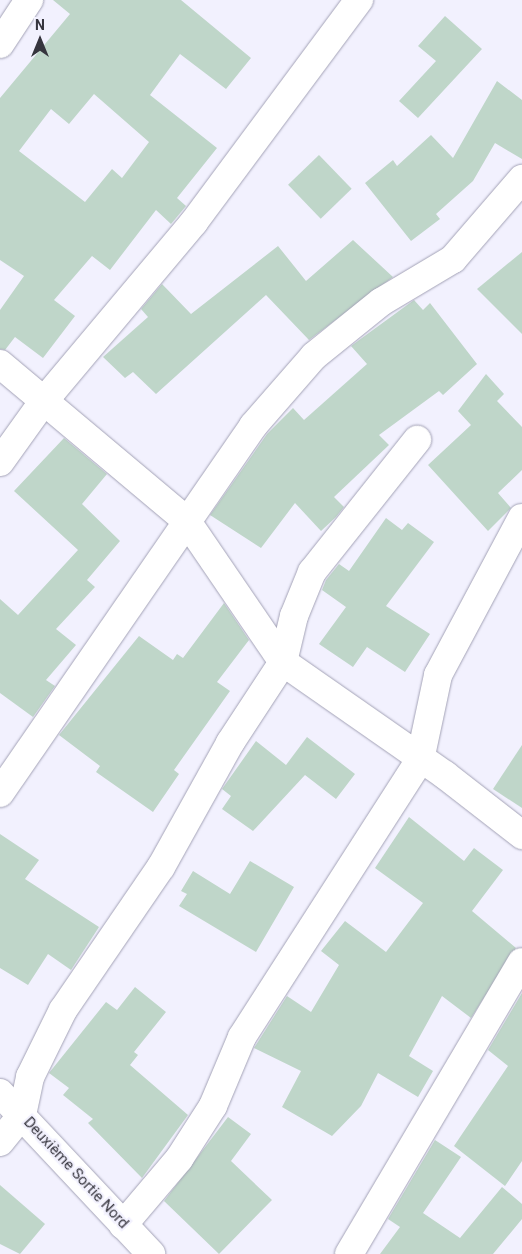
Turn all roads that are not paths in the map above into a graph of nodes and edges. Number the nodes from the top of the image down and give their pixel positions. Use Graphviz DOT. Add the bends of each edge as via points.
graph roads {
  1 [pos="29,0"];
  2 [pos="359,0"];
  3 [pos="0,44"];
  4 [pos="522,179"];
  5 [pos="0,364"];
  6 [pos="42,402"];
  7 [pos="417,440"];
  8 [pos="0,462"];
  9 [pos="522,518"];
  10 [pos="186,520"];
  11 [pos="283,662"];
  12 [pos="420,760"];
  13 [pos="0,793"];
  14 [pos="522,835"];
  15 [pos="522,962"];
  16 [pos="0,1093"];
  17 [pos="22,1115"];
  18 [pos="0,1142"];
  19 [pos="123,1224"];
  20 [pos="148,1253"];
  21 [pos="349,1254"];
  1 -- 3 [label="street"];
  2 -- 6 [label="street" via="194,222"];
  4 -- 10 [label="street" via="453,258 381,302 314,356 253,426"];
  5 -- 6 [label="street"];
  6 -- 8 [label="street"];
  6 -- 10 [label="street"];
  7 -- 11 [label="street" via="312,572 294,616"];
  9 -- 12 [label="street" via="438,675"];
  10 -- 11 [label="street"];
  10 -- 13 [label="street"];
  11 -- 12 [label="street"];
  11 -- 17 [label="street" via="230,743 160,866 63,1010 30,1077"];
  12 -- 14 [label="street"];
  12 -- 19 [label="street" via="242,1037 213,1106 189,1144"];
  15 -- 21 [label="street"];
  16 -- 17 [label="street, Deuxième Sortie Nord"];
  17 -- 18 [label="street"];
  17 -- 19 [label="street, Deuxième Sortie Nord"];
  19 -- 20 [label="street, Deuxième Sortie Nord"];
}
